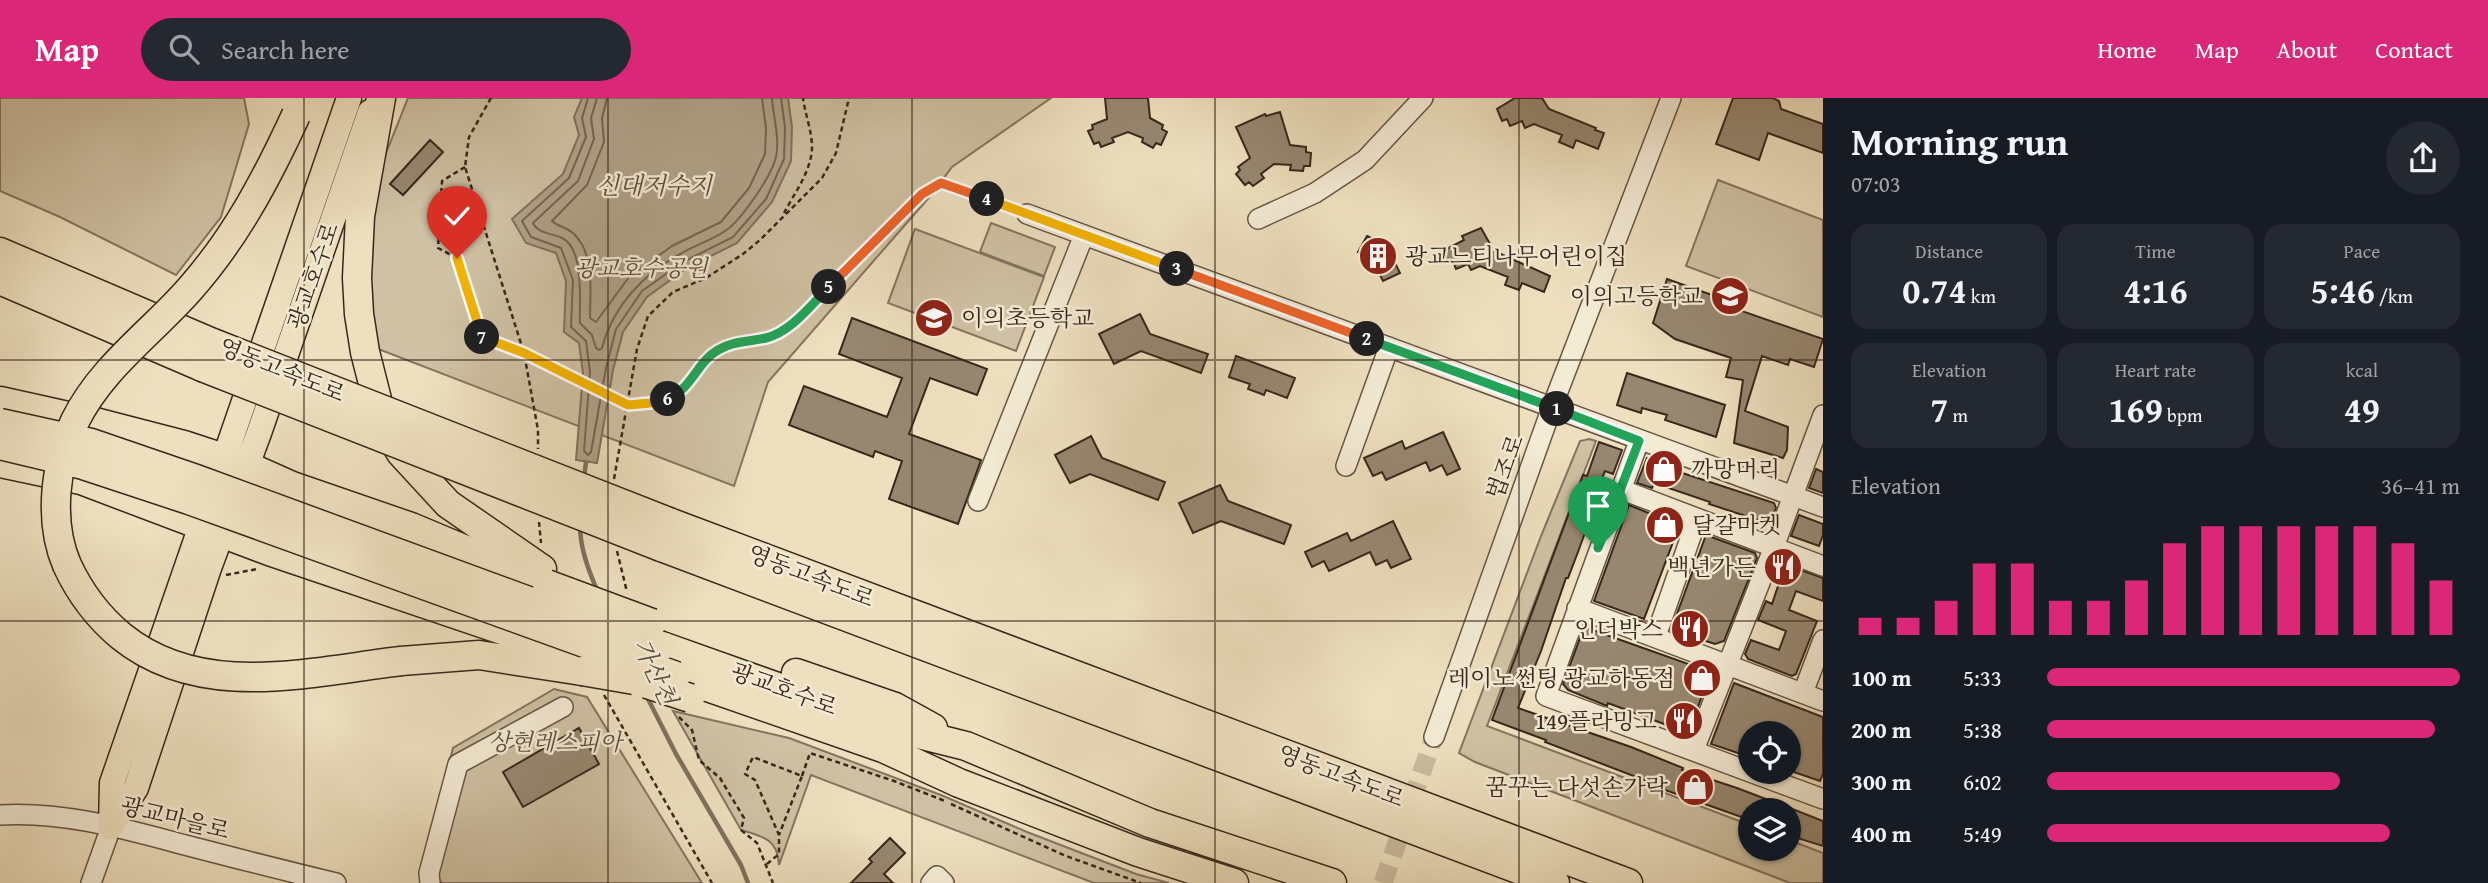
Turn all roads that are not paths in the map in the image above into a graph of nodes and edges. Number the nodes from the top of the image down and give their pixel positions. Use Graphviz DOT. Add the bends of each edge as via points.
graph roads {
  1 [pos="349,98"];
  2 [pos="374,98"];
  3 [pos="380,98"];
  4 [pos="1423,98"];
  5 [pos="1671,98"];
  6 [pos="300,106"];
  7 [pos="1027,214"];
  8 [pos="1258,219"];
  9 [pos="1084,235"];
  10 [pos="0,252"];
  11 [pos="0,280"];
  12 [pos="1389,347"];
  13 [pos="207,355"];
  14 [pos="0,401"];
  15 [pos="1552,407"];
  16 [pos="1823,415"];
  17 [pos="0,424"];
  18 [pos="1639,441"];
  19 [pos="0,445"];
  20 [pos="1817,450"];
  21 [pos="235,462"];
  22 [pos="0,463"];
  23 [pos="1346,466"];
  24 [pos="1620,489"];
  25 [pos="1793,497"];
  26 [pos="978,501"];
  27 [pos="1823,508"];
  28 [pos="1697,519"];
  29 [pos="212,530"];
  30 [pos="665,535"];
  31 [pos="1774,547"];
  32 [pos="1823,566"];
  33 [pos="547,578"];
  34 [pos="1577,608"];
  35 [pos="657,635"];
  36 [pos="1656,636"];
  37 [pos="1823,640"];
  38 [pos="581,664"];
  39 [pos="1727,665"];
  40 [pos="1803,693"];
  41 [pos="680,695"];
  42 [pos="1823,701"];
  43 [pos="563,707"];
  44 [pos="1434,737"];
  45 [pos="1694,750"];
  46 [pos="1738,767"];
  47 [pos="1782,784"];
  48 [pos="1823,799"];
  49 [pos="0,815"];
  50 [pos="111,827"];
  51 [pos="427,880"];
  52 [pos="91,883"];
  53 [pos="336,883"];
  54 [pos="931,883"];
  55 [pos="944,883"];
  56 [pos="1234,883"];
  57 [pos="1332,883"];
  58 [pos="1555,883"];
  59 [pos="1628,883"];
  1 -- 21 [label="main road, 광교호수로" via="276,315"];
  2 -- 21 [label="main road, 광교호수로" via="259,433"];
  3 -- 33 [label="highway" via="360,216 357,278 365,352 383,423 401,453 448,504"];
  4 -- 8 [label="street" via="1365,160 1315,193"];
  5 -- 15 [label="street, 법조로"];
  6 -- 38 [label="highway, bridge" via="264,183 228,243 131,347 76,421 63,453 55,523 75,581 92,607 130,643 184,669 230,677 316,674 479,655"];
  7 -- 9 [label="street"];
  9 -- 12 [label="street"];
  9 -- 26 [label="street"];
  10 -- 13 [label="highway, 영동고속도로"];
  11 -- 13 [label="highway, 영동고속도로"];
  12 -- 15 [label="street"];
  12 -- 23 [label="street"];
  13 -- 30 [label="highway, 영동고속도로, bridge"];
  14 -- 21 [label="highway" via="184,444"];
  15 -- 18 [label="street"];
  15 -- 44 [label="street, 법조로"];
  16 -- 20 [label="street"];
  17 -- 35 [label="highway, 광교호수로, bridge" via="91,443 545,607"];
  18 -- 24 [label="street"];
  18 -- 25 [label="street"];
  19 -- 41 [label="highway, bridge" via="83,465 189,500"];
  20 -- 25 [label="street"];
  21 -- 29 [label="main road, 광교호수로"];
  21 -- 33 [label="highway"];
  22 -- 29 [label="highway" via="80,480"];
  24 -- 28 [label="street"];
  24 -- 34 [label="street"];
  25 -- 27 [label="street"];
  25 -- 31 [label="street"];
  28 -- 31 [label="street"];
  28 -- 36 [label="street"];
  29 -- 38 [label="highway"];
  29 -- 50 [label="main road, 광교호수로" via="112,783"];
  30 -- 58 [label="highway, 영동고속도로"];
  30 -- 59 [label="highway, 영동고속도로"];
  31 -- 32 [label="street"];
  31 -- 39 [label="street"];
  33 -- 35 [label="highway, bridge"];
  34 -- 36 [label="street"];
  34 -- 45 [label="street" via="1546,695"];
  35 -- 57 [label="highway, 광교호수로" via="890,727 966,746 1150,823"];
  36 -- 39 [label="street"];
  37 -- 40 [label="street"];
  38 -- 41 [label="highway, bridge"];
  39 -- 40 [label="street"];
  39 -- 45 [label="street"];
  40 -- 42 [label="street"];
  41 -- 56 [label="highway" via="877,763 959,783 1138,852"];
  43 -- 51 [label="street" via="458,764"];
  45 -- 46 [label="street"];
  47 -- 48 [label="street"];
  49 -- 50 [label="street, 광교마을로" via="47,815"];
  50 -- 52 [label="street, 광교호수로"];
  50 -- 53 [label="street, 광교마을로"];
  54 -- 55 [label="street" via="937,876"];
}
